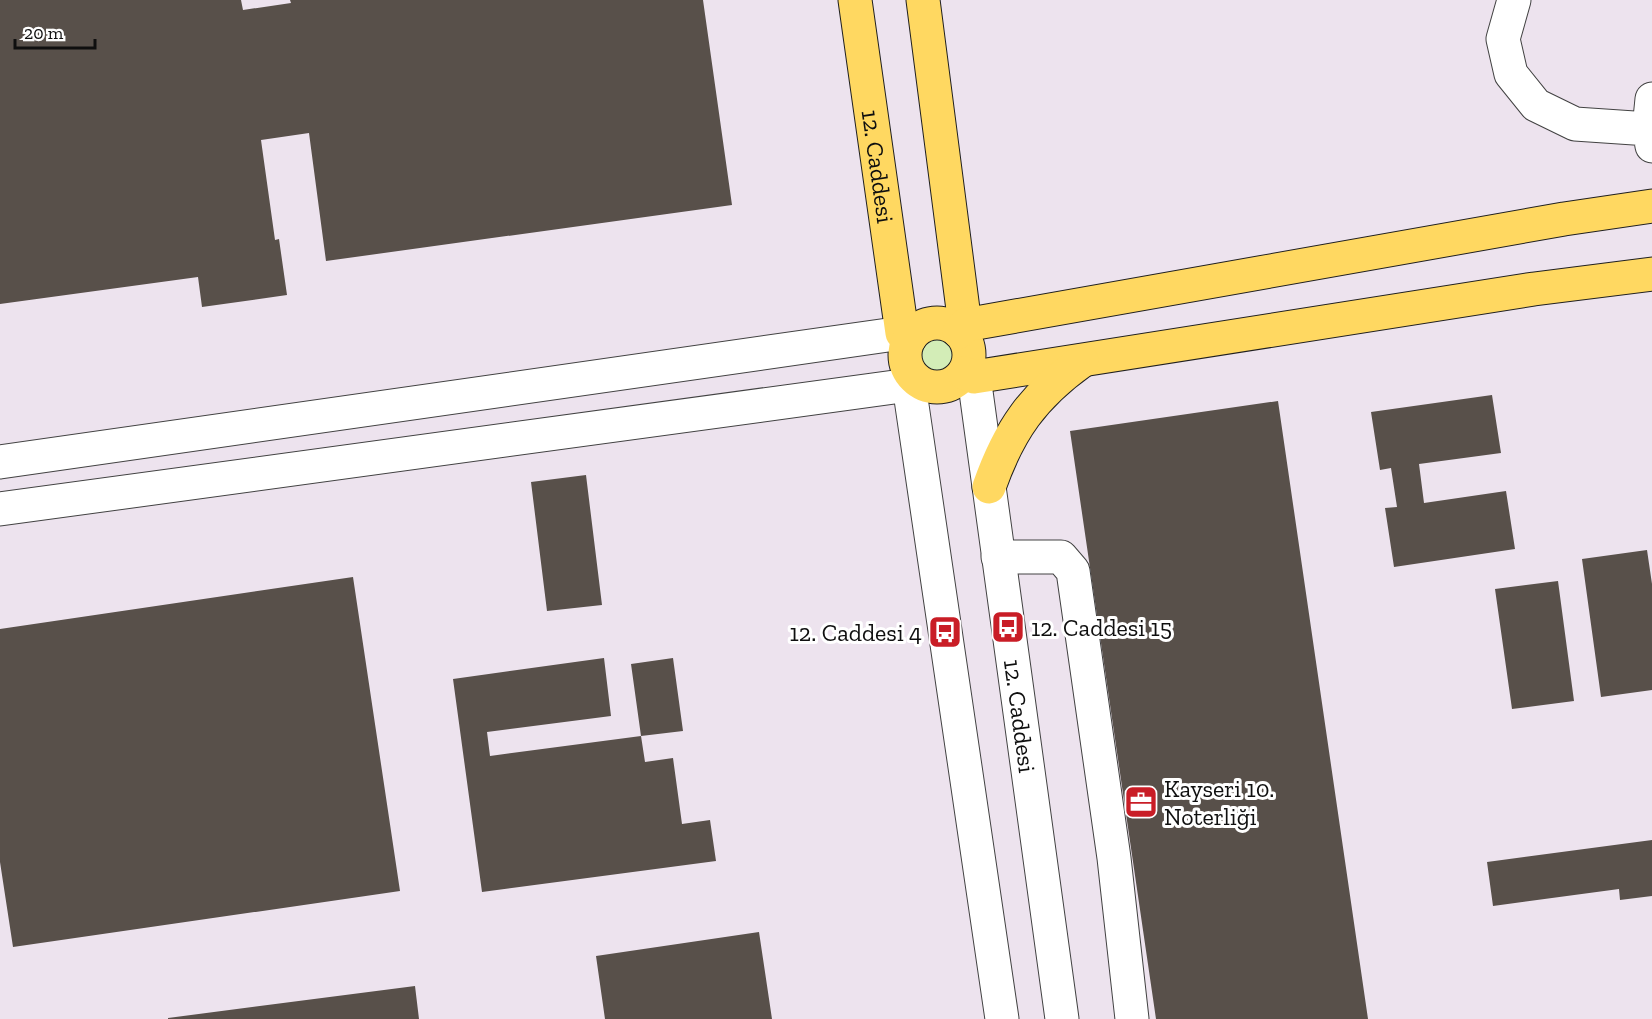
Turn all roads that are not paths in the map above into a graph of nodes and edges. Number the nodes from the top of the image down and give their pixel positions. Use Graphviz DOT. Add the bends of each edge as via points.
graph roads {
  1 [pos="855,0"];
  2 [pos="923,0"];
  3 [pos="1514,0"];
  4 [pos="1651,126"];
  5 [pos="1652,206"];
  6 [pos="1652,274"];
  7 [pos="962,328"];
  8 [pos="906,335"];
  9 [pos="1083,360"];
  10 [pos="969,375"];
  11 [pos="912,382"];
  12 [pos="0,462"];
  13 [pos="989,487"];
  14 [pos="0,509"];
  15 [pos="998,557"];
  16 [pos="1002,1019"];
  17 [pos="1062,1019"];
  18 [pos="1132,1019"];
  1 -- 8 [label="main road, 12. Caddesi"];
  2 -- 7 [label="main road"];
  3 -- 4 [label="street" via="1503,39 1511,74 1536,105 1575,124"];
  5 -- 7 [label="main road"];
  6 -- 9 [label="main road"];
  7 -- 8 [label="main road" via="939,323"];
  7 -- 10 [label="main road" via="969,351"];
  8 -- 11 [label="main road" via="905,359"];
  8 -- 12 [label="street"];
  9 -- 10 [label="main road"];
  9 -- 13 [label="main road" via="1043,392 1026,412 998,460"];
  10 -- 11 [label="main road" via="947,386"];
  10 -- 13 [label="street, 12. Caddesi"];
  11 -- 14 [label="street"];
  11 -- 16 [label="street"];
  13 -- 15 [label="street, 12. Caddesi"];
  15 -- 17 [label="street, 12. Caddesi"];
  15 -- 18 [label="street" via="1061,557 1073,571 1114,858"];
}
